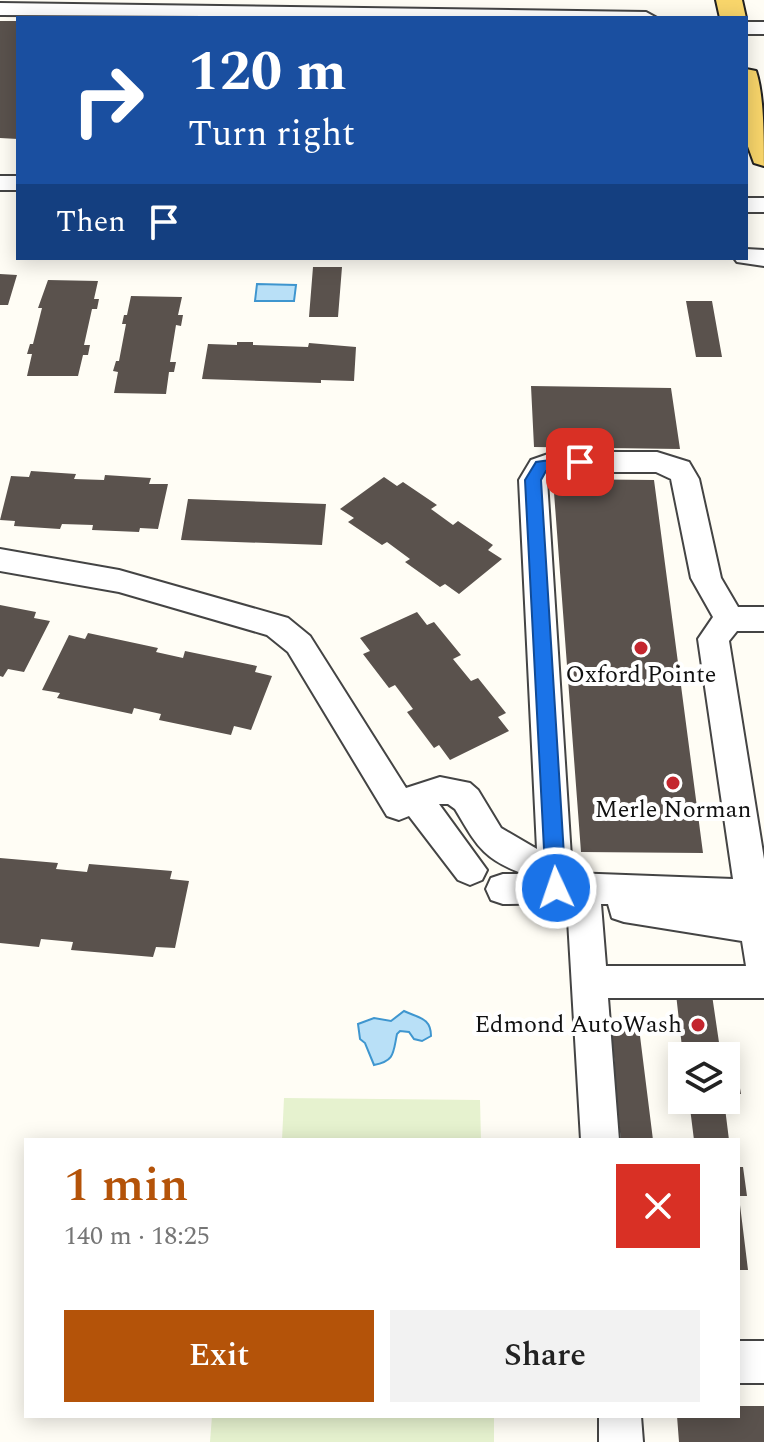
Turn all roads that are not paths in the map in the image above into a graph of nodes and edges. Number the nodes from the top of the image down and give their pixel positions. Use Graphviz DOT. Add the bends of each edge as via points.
graph roads {
  1 [pos="509,8"];
  2 [pos="0,9"];
  3 [pos="619,16"];
  4 [pos="748,86"];
  5 [pos="764,154"];
  6 [pos="0,560"];
  7 [pos="729,619"];
  8 [pos="764,619"];
  9 [pos="415,799"];
  10 [pos="470,870"];
  11 [pos="569,886"];
  12 [pos="503,889"];
  13 [pos="759,912"];
  14 [pos="764,969"];
  15 [pos="589,982"];
  16 [pos="764,982"];
  17 [pos="600,1138"];
  18 [pos="740,1362"];
  19 [pos="764,1362"];
  20 [pos="620,1418"];
  21 [pos="621,1442"];
  1 -- 2 [label="lane"];
  1 -- 3 [label="lane"];
  4 -- 5 [label="main road"];
  6 -- 9 [label="lane" via="119,581 277,626 299,644 399,806"];
  7 -- 8 [label="lane"];
  7 -- 11 [label="lane" via="706,578 679,469 657,462 554,462 536,472"];
  7 -- 13 [label="lane" via="713,639"];
  9 -- 10 [label="lane"];
  9 -- 11 [label="lane" via="447,788 463,795 493,841"];
  11 -- 12 [label="lane"];
  11 -- 13 [label="lane"];
  11 -- 15 [label="lane"];
  13 -- 14 [label="lane"];
  15 -- 16 [label="lane"];
  15 -- 17 [label="lane"];
  18 -- 19 [label="lane"];
  20 -- 21 [label="lane"];
}
